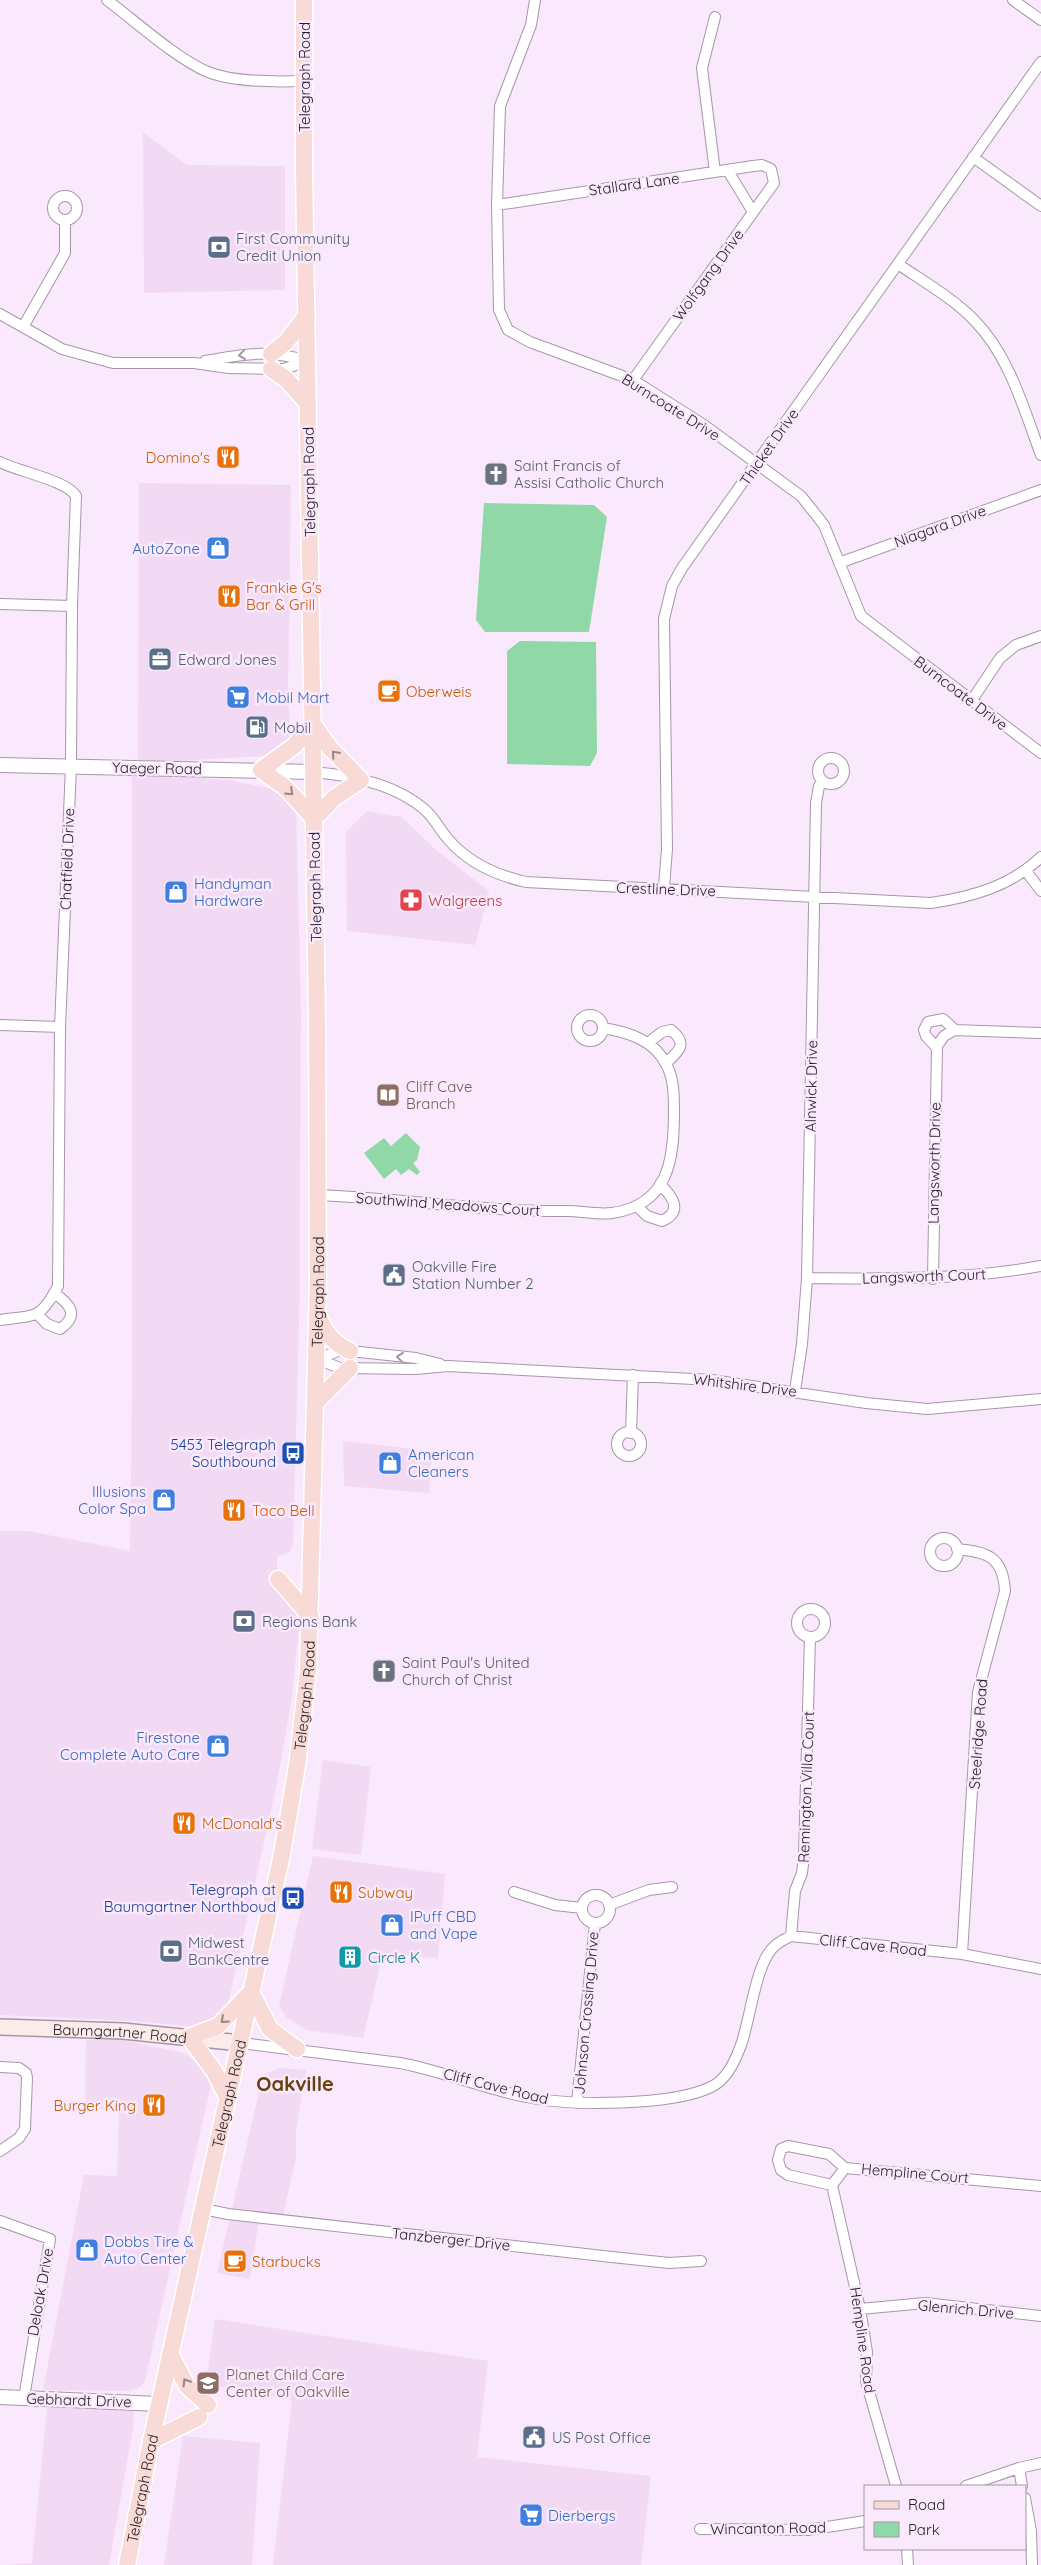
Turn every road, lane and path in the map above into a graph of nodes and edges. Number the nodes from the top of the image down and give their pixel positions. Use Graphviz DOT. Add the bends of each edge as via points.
graph roads {
  1 [pos="107,0"];
  2 [pos="304,0"];
  3 [pos="536,0"];
  4 [pos="1014,0"];
  5 [pos="715,17"];
  6 [pos="1041,20"];
  7 [pos="1041,62"];
  8 [pos="303,81"];
  9 [pos="973,157"];
  10 [pos="771,169"];
  11 [pos="728,171"];
  12 [pos="715,172"];
  13 [pos="497,205"];
  14 [pos="1041,206"];
  15 [pos="753,212"];
  16 [pos="65,220"];
  17 [pos="898,264"];
  18 [pos="0,314"];
  19 [pos="307,315"];
  20 [pos="23,327"];
  21 [pos="308,361"];
  22 [pos="271,362"];
  23 [pos="194,363"];
  24 [pos="633,380"];
  25 [pos="308,404"];
  26 [pos="1041,455"];
  27 [pos="0,462"];
  28 [pos="758,463"];
  29 [pos="1041,490"];
  30 [pos="839,563"];
  31 [pos="0,604"];
  32 [pos="72,606"];
  33 [pos="1041,636"];
  34 [pos="972,700"];
  35 [pos="313,724"];
  36 [pos="1041,753"];
  37 [pos="0,765"];
  38 [pos="70,766"];
  39 [pos="261,770"];
  40 [pos="313,772"];
  41 [pos="360,780"];
  42 [pos="823,782"];
  43 [pos="314,818"];
  44 [pos="1041,857"];
  45 [pos="1026,871"];
  46 [pos="664,887"];
  47 [pos="1041,891"];
  48 [pos="814,896"];
  49 [pos="0,1025"];
  50 [pos="60,1027"];
  51 [pos="603,1028"];
  52 [pos="955,1030"];
  53 [pos="1041,1033"];
  54 [pos="648,1044"];
  55 [pos="937,1048"];
  56 [pos="666,1063"];
  57 [pos="660,1184"];
  58 [pos="317,1195"];
  59 [pos="637,1206"];
  60 [pos="1041,1266"];
  61 [pos="807,1278"];
  62 [pos="933,1279"];
  63 [pos="54,1294"];
  64 [pos="318,1312"];
  65 [pos="38,1315"];
  66 [pos="0,1320"];
  67 [pos="350,1351"];
  68 [pos="317,1359"];
  69 [pos="448,1366"];
  70 [pos="350,1368"];
  71 [pos="633,1375"];
  72 [pos="795,1391"];
  73 [pos="1041,1399"];
  74 [pos="316,1402"];
  75 [pos="631,1432"];
  76 [pos="957,1548"];
  77 [pos="278,1579"];
  78 [pos="311,1617"];
  79 [pos="810,1637"];
  80 [pos="672,1887"];
  81 [pos="514,1892"];
  82 [pos="609,1905"];
  83 [pos="582,1908"];
  84 [pos="595,1923"];
  85 [pos="791,1936"];
  86 [pos="962,1954"];
  87 [pos="1041,1969"];
  88 [pos="251,1992"];
  89 [pos="0,2027"];
  90 [pos="190,2037"];
  91 [pos="240,2043"];
  92 [pos="298,2049"];
  93 [pos="0,2067"];
  94 [pos="228,2098"];
  95 [pos="577,2104"];
  96 [pos="0,2151"];
  97 [pos="845,2168"];
  98 [pos="832,2185"];
  99 [pos="1041,2186"];
  100 [pos="202,2209"];
  101 [pos="0,2221"];
  102 [pos="701,2261"];
  103 [pos="860,2308"];
  104 [pos="1041,2316"];
  105 [pos="170,2354"];
  106 [pos="0,2397"];
  107 [pos="24,2398"];
  108 [pos="159,2404"];
  109 [pos="151,2442"];
  110 [pos="1041,2464"];
  111 [pos="1019,2468"];
  112 [pos="896,2485"];
  113 [pos="969,2485"];
  114 [pos="1022,2485"];
  115 [pos="1026,2504"];
  116 [pos="864,2521"];
  117 [pos="700,2529"];
  118 [pos="907,2550"];
  119 [pos="127,2565"];
  120 [pos="908,2565"];
  121 [pos="1032,2565"];
  1 -- 8 [label="street" via="194,65 210,73 257,80"];
  2 -- 8 [label="main road, Telegraph Road"];
  3 -- 13 [label="street, Burncoate Drive" via="531,25 500,106"];
  4 -- 6 [label="street"];
  5 -- 12 [label="street" via="702,68"];
  7 -- 9 [label="street, Thicket Drive"];
  8 -- 19 [label="main road, Telegraph Road"];
  9 -- 14 [label="street"];
  9 -- 17 [label="street, Thicket Drive"];
  10 -- 11 [label="street, Stallard Lane" via="762,165"];
  10 -- 15 [label="street, Wolfgang Drive" via="774,183"];
  11 -- 12 [label="street, Stallard Lane"];
  11 -- 15 [label="street"];
  12 -- 13 [label="street, Stallard Lane"];
  13 -- 24 [label="street, Burncoate Drive" via="499,310 508,330 530,342"];
  15 -- 24 [label="street, Wolfgang Drive"];
  16 -- 20 [label="street" via="65,254"];
  17 -- 26 [label="street" via="956,303 992,343 1011,375"];
  17 -- 28 [label="street, Thicket Drive"];
  18 -- 20 [label="street"];
  19 -- 21 [label="main road, Telegraph Road"];
  19 -- 22 [label="main road"];
  20 -- 23 [label="street" via="62,349 105,361"];
  21 -- 22 [label="street" via="284,369"];
  21 -- 22 [label="street" via="284,354"];
  21 -- 25 [label="main road, Telegraph Road"];
  22 -- 23 [label="street" via="229,368"];
  22 -- 23 [label="street, one-way" via="236,356"];
  22 -- 25 [label="main road"];
  24 -- 28 [label="street, Burncoate Drive"];
  25 -- 35 [label="main road, Telegraph Road"];
  27 -- 32 [label="street, Chatfield Drive" via="66,486 76,496"];
  28 -- 30 [label="street, Burncoate Drive" via="812,507 828,534"];
  28 -- 46 [label="street, Thicket Drive" via="682,568 672,586 664,619"];
  29 -- 30 [label="street, Niagara Drive"];
  30 -- 34 [label="street, Burncoate Drive" via="861,616"];
  31 -- 32 [label="street"];
  32 -- 38 [label="street, Chatfield Drive"];
  33 -- 34 [label="street" via="1016,645 1000,658"];
  34 -- 36 [label="street, Burncoate Drive"];
  35 -- 39 [label="main road" via="294,746"];
  35 -- 40 [label="main road, Telegraph Road"];
  41 -- 35 [label="main road, one-way" via="333,752"];
  37 -- 38 [label="street, Yaeger Road"];
  38 -- 39 [label="street, Yaeger Road"];
  38 -- 50 [label="street, Chatfield Drive"];
  39 -- 40 [label="street, Yaeger Road"];
  39 -- 43 [label="main road, one-way" via="286,788"];
  40 -- 41 [label="street, Crestline Drive"];
  40 -- 43 [label="main road, Telegraph Road"];
  41 -- 43 [label="main road" via="334,798"];
  41 -- 46 [label="street, Crestline Drive" via="411,800 424,809 460,851 480,866 506,877 526,882 571,885"];
  42 -- 48 [label="street, Alnwick Drive" via="819,786 816,803"];
  43 -- 58 [label="main road, Telegraph Road"];
  44 -- 45 [label="street, Crestline Drive"];
  45 -- 47 [label="street"];
  45 -- 48 [label="street, Crestline Drive" via="990,890 931,903"];
  46 -- 48 [label="street, Crestline Drive"];
  48 -- 61 [label="street, Alnwick Drive"];
  49 -- 50 [label="street"];
  50 -- 63 [label="street, Chatfield Drive" via="58,1286"];
  51 -- 54 [label="street, Southwind Meadows Court" via="620,1030"];
  52 -- 53 [label="street"];
  52 -- 55 [label="street" via="944,1036"];
  52 -- 55 [label="street" via="943,1019 928,1022 924,1030 926,1036"];
  54 -- 56 [label="street, Southwind Meadows Court"];
  54 -- 56 [label="street" via="662,1032 671,1030 678,1035 681,1044 678,1052"];
  55 -- 62 [label="street, Langsworth Drive"];
  56 -- 57 [label="street, Southwind Meadows Court" via="674,1088 673,1156"];
  57 -- 59 [label="street, Southwind Meadows Court"];
  57 -- 59 [label="street" via="674,1201 670,1217 662,1221 647,1216"];
  58 -- 59 [label="street, Southwind Meadows Court" via="526,1212 612,1213"];
  58 -- 64 [label="main road, Telegraph Road"];
  60 -- 62 [label="street, Langsworth Court" via="998,1274"];
  61 -- 62 [label="street, Langsworth Court"];
  61 -- 72 [label="street, Alnwick Drive"];
  63 -- 65 [label="street, Chatfield Drive"];
  63 -- 65 [label="street" via="68,1304 72,1313 68,1323 60,1328 47,1324"];
  64 -- 67 [label="main road" via="326,1333"];
  64 -- 68 [label="main road, Telegraph Road"];
  65 -- 66 [label="street"];
  67 -- 68 [label="street, Whitshire Drive" via="341,1350"];
  69 -- 67 [label="street, Whitshire Drive, one-way" via="416,1358"];
  68 -- 70 [label="street, Whitshire Drive" via="340,1368"];
  68 -- 74 [label="main road, Telegraph Road"];
  69 -- 70 [label="street, Whitshire Drive"];
  69 -- 71 [label="street, Whitshire Drive"];
  70 -- 74 [label="main road"];
  71 -- 72 [label="street, Whitshire Drive" via="712,1380"];
  71 -- 75 [label="street"];
  72 -- 73 [label="street, Whitshire Drive" via="927,1409"];
  74 -- 78 [label="main road, Telegraph Road"];
  76 -- 86 [label="street, Steelridge Road" via="986,1554 997,1562 1004,1576 1005,1591 978,1692"];
  77 -- 78 [label="main road"];
  78 -- 88 [label="main road, Telegraph Road" via="297,1766"];
  79 -- 85 [label="street, Remington Villa Court" via="804,1856 795,1891"];
  80 -- 82 [label="street" via="649,1890"];
  81 -- 83 [label="street" via="555,1905"];
  82 -- 83 [label="street" via="602,1897 592,1896 587,1898"];
  82 -- 84 [label="street, Johnson Crossing Drive" via="605,1920"];
  83 -- 84 [label="street, Johnson Crossing Drive" via="585,1918"];
  84 -- 95 [label="street, Johnson Crossing Drive"];
  85 -- 86 [label="street, Cliff Cave Road"];
  85 -- 95 [label="street, Cliff Cave Road" via="768,1954 732,2067 712,2087 640,2101"];
  86 -- 87 [label="street, Cliff Cave Road"];
  88 -- 90 [label="main road, one-way" via="218,2026"];
  88 -- 91 [label="main road, Telegraph Road"];
  88 -- 92 [label="main road" via="270,2029"];
  89 -- 90 [label="main road, Baumgartner Road"];
  90 -- 91 [label="main road, Baumgartner Road"];
  90 -- 94 [label="main road"];
  91 -- 92 [label="street, Cliff Cave Road"];
  91 -- 94 [label="main road, Telegraph Road"];
  92 -- 95 [label="street, Cliff Cave Road" via="423,2067 526,2097"];
  93 -- 96 [label="street" via="19,2068 27,2078 25,2129 19,2138"];
  94 -- 100 [label="main road, Telegraph Road"];
  97 -- 98 [label="street"];
  97 -- 98 [label="street, Hempline Court" via="830,2154 788,2146 781,2148 778,2160 781,2170 788,2175"];
  97 -- 99 [label="street, Hempline Court"];
  98 -- 103 [label="street, Hempline Road"];
  100 -- 102 [label="street, Tanzberger Drive" via="669,2263"];
  100 -- 105 [label="main road, Telegraph Road"];
  101 -- 107 [label="street, Deloak Drive" via="50,2239"];
  103 -- 104 [label="street, Glenrich Drive" via="925,2303"];
  103 -- 112 [label="street, Hempline Road" via="867,2352 866,2381"];
  105 -- 108 [label="main road, Telegraph Road"];
  109 -- 105 [label="main road, one-way" via="203,2411"];
  106 -- 107 [label="street, Gebhardt Drive"];
  107 -- 108 [label="street, Gebhardt Drive"];
  108 -- 109 [label="main road, Telegraph Road"];
  109 -- 119 [label="main road, Telegraph Road"];
  110 -- 111 [label="street"];
  111 -- 113 [label="street"];
  111 -- 114 [label="street"];
  115 -- 121 [label="street"];
  116 -- 117 [label="street, Wincanton Road" via="808,2530"];
  118 -- 120 [label="street"];
}
